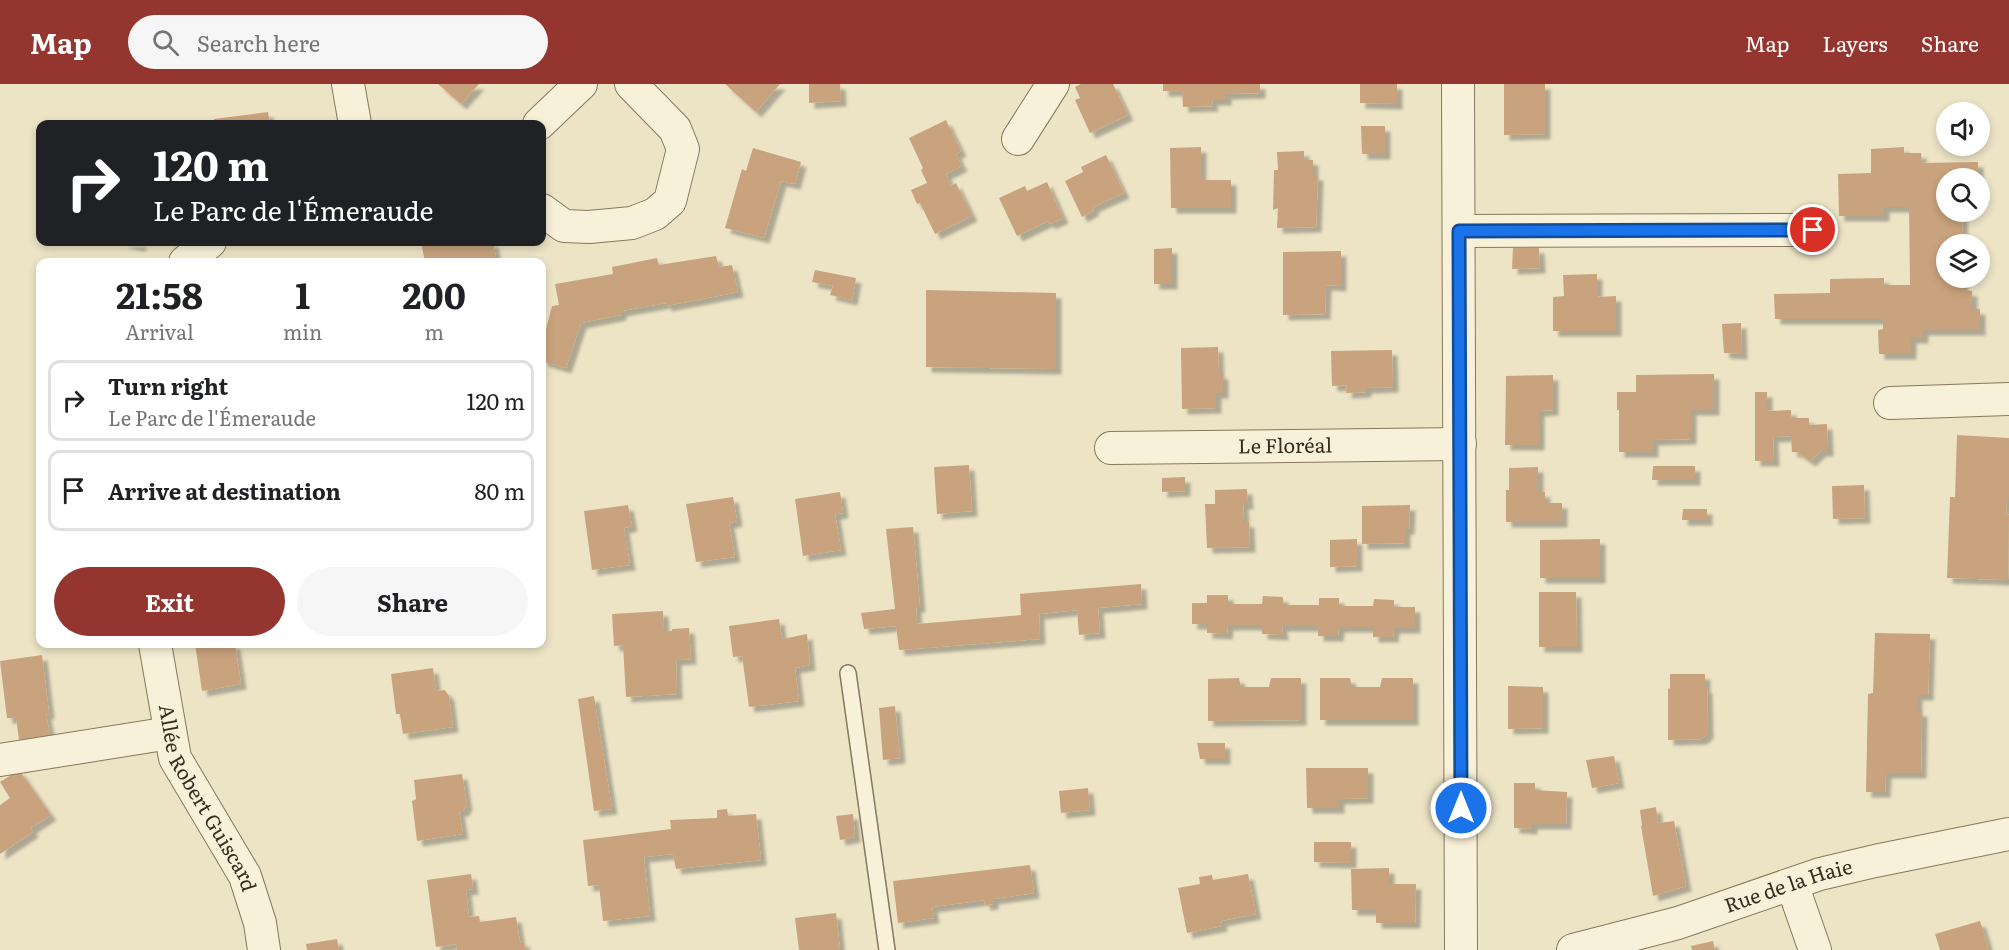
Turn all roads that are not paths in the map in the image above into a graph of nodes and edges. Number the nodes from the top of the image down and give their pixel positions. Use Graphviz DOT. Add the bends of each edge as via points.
graph roads {
  1 [pos="348,84"];
  2 [pos="581,84"];
  3 [pos="631,84"];
  4 [pos="1053,84"];
  5 [pos="1458,84"];
  6 [pos="354,120"];
  7 [pos="543,120"];
  8 [pos="1018,139"];
  9 [pos="546,213"];
  10 [pos="1813,230"];
  11 [pos="1459,231"];
  12 [pos="205,246"];
  13 [pos="190,258"];
  14 [pos="2009,399"];
  15 [pos="1890,403"];
  16 [pos="1460,444"];
  17 [pos="1111,448"];
  18 [pos="156,648"];
  19 [pos="848,673"];
  20 [pos="170,733"];
  21 [pos="1,756"];
  22 [pos="2009,834"];
  23 [pos="1792,884"];
  24 [pos="264,950"];
  25 [pos="887,950"];
  26 [pos="1461,950"];
  27 [pos="1573,950"];
  28 [pos="1815,950"];
  1 -- 6 [label="street"];
  2 -- 7 [label="street"];
  3 -- 9 [label="street" via="675,129 683,149 670,201 655,214 632,223 564,226"];
  4 -- 8 [label="street"];
  5 -- 11 [label="street"];
  10 -- 11 [label="street"];
  11 -- 16 [label="street"];
  12 -- 13 [label="street"];
  14 -- 15 [label="street"];
  16 -- 17 [label="street, Le Floréal"];
  16 -- 26 [label="street"];
  18 -- 20 [label="street, Allée Robert Guiscard"];
  19 -- 25 [label="lane"];
  20 -- 21 [label="street"];
  20 -- 24 [label="street, Allée Robert Guiscard" via="175,758 245,876"];
  22 -- 23 [label="street, Rue de la Haie" via="1875,861"];
  23 -- 27 [label="street, Rue de la Haie" via="1678,923"];
  23 -- 28 [label="street"];
}
